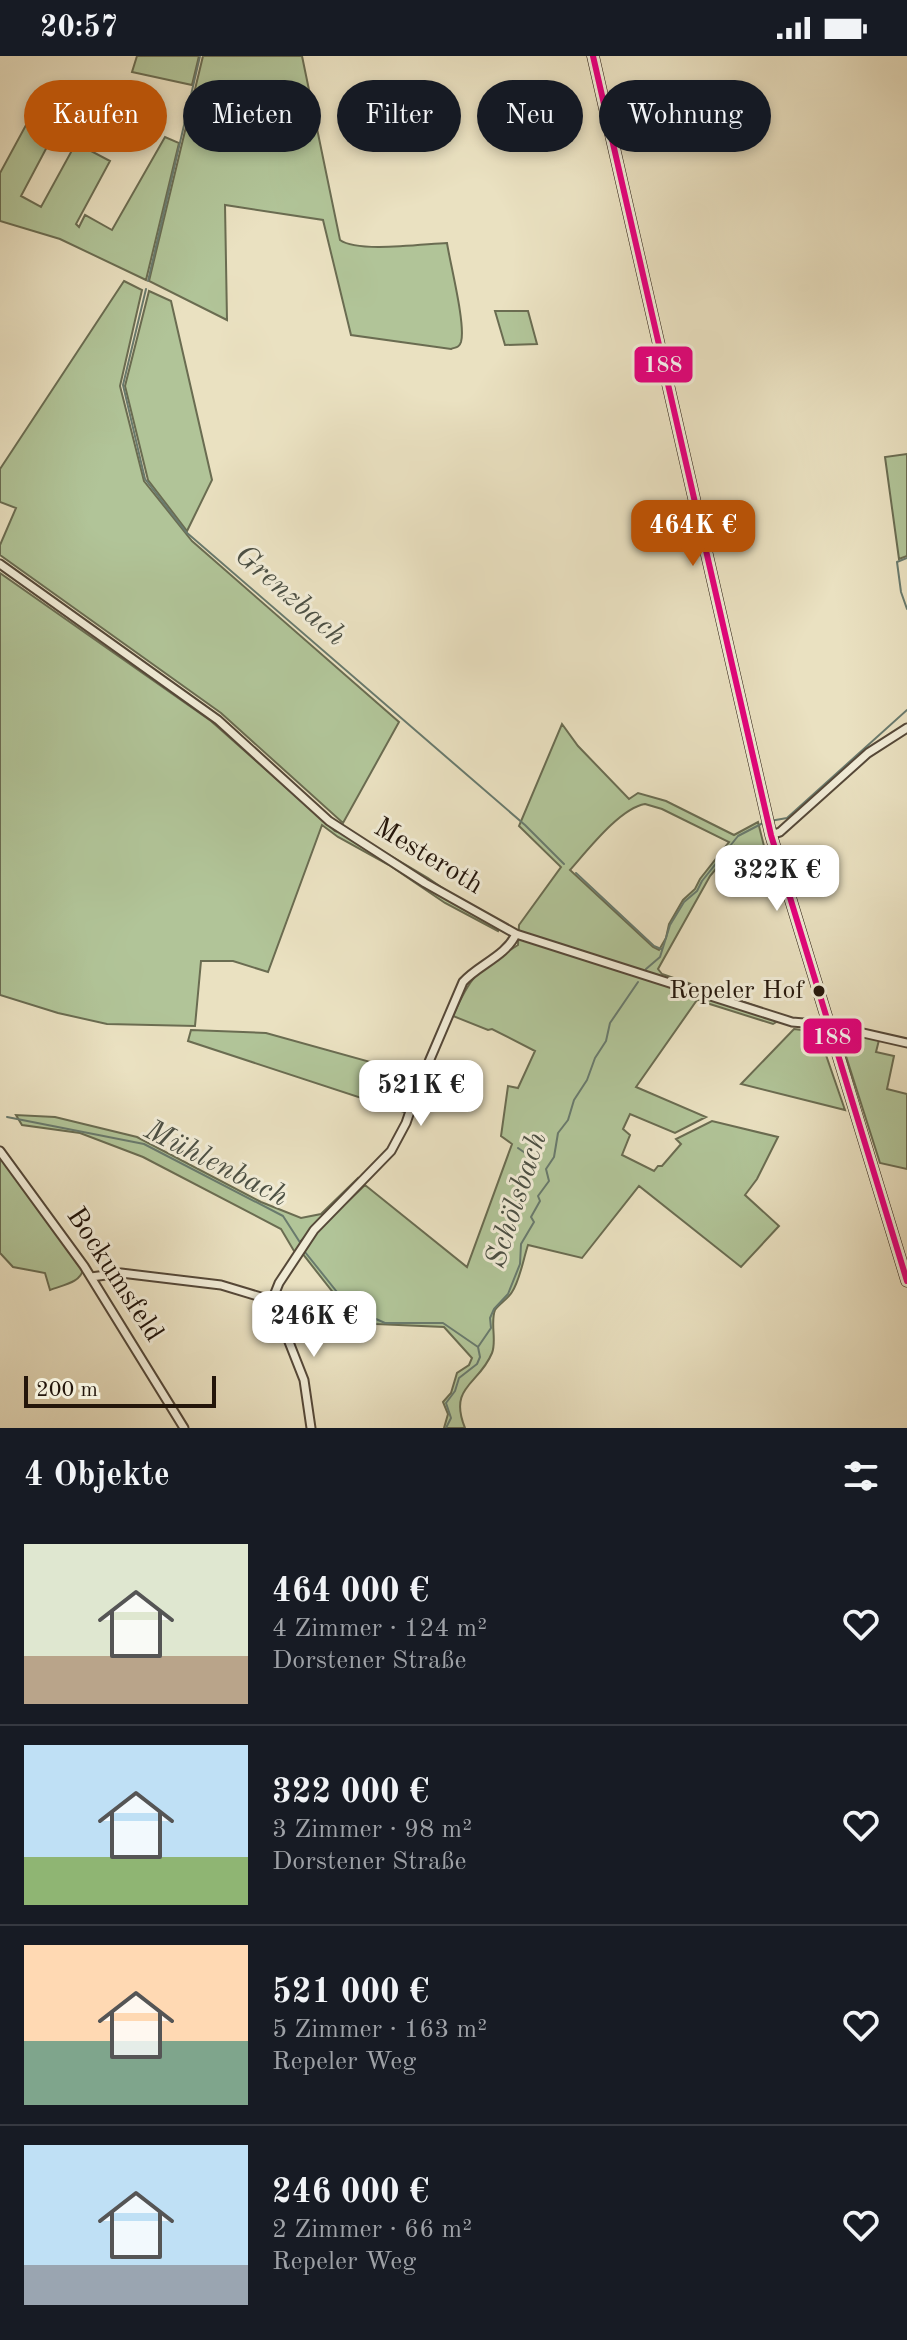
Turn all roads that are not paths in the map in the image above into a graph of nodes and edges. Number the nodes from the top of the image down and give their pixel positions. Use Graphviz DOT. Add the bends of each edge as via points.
graph roads {
  1 [pos="593,56"];
  2 [pos="0,564"];
  3 [pos="907,728"];
  4 [pos="769,826"];
  5 [pos="516,934"];
  6 [pos="828,1025"];
  7 [pos="907,1043"];
  8 [pos="0,1151"];
  9 [pos="91,1277"];
  10 [pos="907,1281"];
  11 [pos="274,1301"];
  12 [pos="184,1428"];
  13 [pos="311,1428"];
  1 -- 4 [label="main road"];
  2 -- 5 [label="street, Mesteroth" via="218,720 329,821"];
  3 -- 4 [label="street" via="868,753 780,832"];
  4 -- 6 [label="main road"];
  5 -- 6 [label="street, Mesteroth" via="792,1022"];
  5 -- 11 [label="street" via="463,982 391,1151 314,1230 279,1283"];
  6 -- 7 [label="street, Mesteroth"];
  6 -- 10 [label="main road"];
  8 -- 9 [label="street, Bockumsfeld"];
  9 -- 11 [label="street" via="121,1273 221,1285"];
  9 -- 12 [label="street, Bockumsfeld"];
  11 -- 13 [label="street" via="304,1380"];
}
